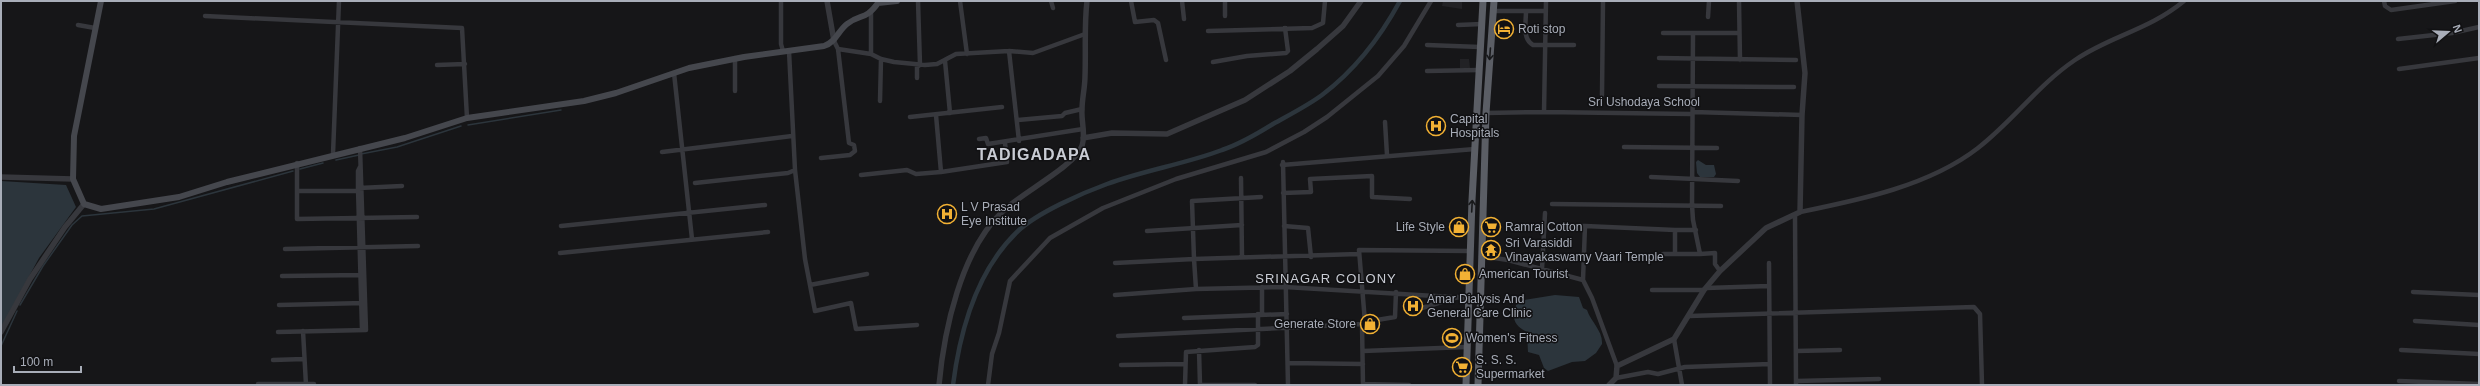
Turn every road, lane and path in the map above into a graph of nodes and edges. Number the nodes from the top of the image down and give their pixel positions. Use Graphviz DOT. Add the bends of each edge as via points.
graph roads {
  1 [pos="101,1"];
  2 [pos="339,1"];
  3 [pos="781,1"];
  4 [pos="827,1"];
  5 [pos="897,1"];
  6 [pos="918,1"];
  7 [pos="960,1"];
  8 [pos="1051,1"];
  9 [pos="1087,1"];
  10 [pos="1131,1"];
  11 [pos="1182,1"];
  12 [pos="1225,1"];
  13 [pos="1325,1"];
  14 [pos="1361,1"];
  15 [pos="1431,1"];
  16 [pos="1484,1"];
  17 [pos="1494,1"];
  18 [pos="1546,1"];
  19 [pos="1603,1"];
  20 [pos="1709,1"];
  21 [pos="1739,1"];
  22 [pos="1797,1"];
  23 [pos="2184,1"];
  24 [pos="2384,1"];
  25 [pos="2455,1"];
  26 [pos="879,2"];
  27 [pos="1053,8"];
  28 [pos="1493,11"];
  29 [pos="1526,11"];
  30 [pos="1546,11"];
  31 [pos="871,13"];
  32 [pos="205,16"];
  33 [pos="1225,16"];
  34 [pos="1708,17"];
  35 [pos="1184,19"];
  36 [pos="338,22"];
  37 [pos="1482,24"];
  38 [pos="78,25"];
  39 [pos="1458,25"];
  40 [pos="2479,27"];
  41 [pos="95,28"];
  42 [pos="1285,28"];
  43 [pos="1208,31"];
  44 [pos="1663,33"];
  45 [pos="1693,33"];
  46 [pos="1739,33"];
  47 [pos="1085,34"];
  48 [pos="2398,39"];
  49 [pos="834,41"];
  50 [pos="1427,45"];
  51 [pos="1574,45"];
  52 [pos="1547,46"];
  53 [pos="1480,47"];
  54 [pos="838,49"];
  55 [pos="786,51"];
  56 [pos="1009,51"];
  57 [pos="871,54"];
  58 [pos="967,54"];
  59 [pos="735,58"];
  60 [pos="1659,58"];
  61 [pos="2479,58"];
  62 [pos="881,59"];
  63 [pos="1694,59"];
  64 [pos="1166,60"];
  65 [pos="1740,60"];
  66 [pos="1796,60"];
  67 [pos="945,61"];
  68 [pos="1213,62"];
  69 [pos="465,64"];
  70 [pos="437,65"];
  71 [pos="920,65"];
  72 [pos="2399,69"];
  73 [pos="1479,70"];
  74 [pos="1427,71"];
  75 [pos="674,73"];
  76 [pos="917,78"];
  77 [pos="1659,86"];
  78 [pos="1693,86"];
  79 [pos="1794,87"];
  80 [pos="735,90"];
  81 [pos="1602,95"];
  82 [pos="880,101"];
  83 [pos="1002,108"];
  84 [pos="1082,109"];
  85 [pos="1544,112"];
  86 [pos="1693,112"];
  87 [pos="950,113"];
  88 [pos="1486,113"];
  89 [pos="936,115"];
  90 [pos="1802,115"];
  91 [pos="910,117"];
  92 [pos="467,118"];
  93 [pos="1018,120"];
  94 [pos="1385,122"];
  95 [pos="1083,129"];
  96 [pos="792,136"];
  97 [pos="1084,138"];
  98 [pos="979,139"];
  99 [pos="1019,141"];
  100 [pos="1005,143"];
  101 [pos="1694,147"];
  102 [pos="360,148"];
  103 [pos="1624,148"];
  104 [pos="1717,148"];
  105 [pos="683,149"];
  106 [pos="1475,149"];
  107 [pos="662,152"];
  108 [pos="333,154"];
  109 [pos="1387,155"];
  110 [pos="821,158"];
  111 [pos="297,163"];
  112 [pos="795,170"];
  113 [pos="941,172"];
  114 [pos="861,175"];
  115 [pos="1,177"];
  116 [pos="1651,177"];
  117 [pos="1241,178"];
  118 [pos="73,179"];
  119 [pos="1694,179"];
  120 [pos="1738,181"];
  121 [pos="695,182"];
  122 [pos="402,186"];
  123 [pos="360,189"];
  124 [pos="297,191"];
  125 [pos="1283,193"];
  126 [pos="1261,197"];
  127 [pos="1242,198"];
  128 [pos="1410,199"];
  129 [pos="84,204"];
  130 [pos="1552,204"];
  131 [pos="765,205"];
  132 [pos="1692,205"];
  133 [pos="1721,206"];
  134 [pos="690,213"];
  135 [pos="1545,214"];
  136 [pos="1798,214"];
  137 [pos="417,217"];
  138 [pos="361,218"];
  139 [pos="1242,225"];
  140 [pos="561,226"];
  141 [pos="1284,226"];
  142 [pos="1574,226"];
  143 [pos="1585,226"];
  144 [pos="1193,227"];
  145 [pos="1675,230"];
  146 [pos="1696,230"];
  147 [pos="1146,231"];
  148 [pos="768,232"];
  149 [pos="692,240"];
  150 [pos="418,246"];
  151 [pos="362,247"];
  152 [pos="285,249"];
  153 [pos="1470,251"];
  154 [pos="560,253"];
  155 [pos="1358,254"];
  156 [pos="1662,254"];
  157 [pos="1675,254"];
  158 [pos="1700,254"];
  159 [pos="1482,256"];
  160 [pos="1242,257"];
  161 [pos="1311,257"];
  162 [pos="1286,258"];
  163 [pos="1194,259"];
  164 [pos="1768,263"];
  165 [pos="1115,264"];
  166 [pos="1542,269"];
  167 [pos="1720,271"];
  168 [pos="867,274"];
  169 [pos="363,275"];
  170 [pos="282,276"];
  171 [pos="1583,280"];
  172 [pos="810,285"];
  173 [pos="1769,286"];
  174 [pos="1262,287"];
  175 [pos="1285,287"];
  176 [pos="1196,289"];
  177 [pos="1705,289"];
  178 [pos="1363,290"];
  179 [pos="1652,290"];
  180 [pos="1396,292"];
  181 [pos="2414,292"];
  182 [pos="1115,295"];
  183 [pos="2479,295"];
  184 [pos="1458,297"];
  185 [pos="1468,298"];
  186 [pos="363,303"];
  187 [pos="279,305"];
  188 [pos="1412,311"];
  189 [pos="1796,312"];
  190 [pos="1769,313"];
  191 [pos="1287,314"];
  192 [pos="1260,315"];
  193 [pos="1689,316"];
  194 [pos="1184,318"];
  195 [pos="2415,321"];
  196 [pos="1364,323"];
  197 [pos="917,325"];
  198 [pos="2479,325"];
  199 [pos="1287,327"];
  200 [pos="1258,329"];
  201 [pos="303,331"];
  202 [pos="1,332"];
  203 [pos="278,332"];
  204 [pos="1118,336"];
  205 [pos="1674,339"];
  206 [pos="1466,347"];
  207 [pos="1199,350"];
  208 [pos="1840,350"];
  209 [pos="2401,350"];
  210 [pos="1363,351"];
  211 [pos="1796,351"];
  212 [pos="2479,354"];
  213 [pos="304,358"];
  214 [pos="273,360"];
  215 [pos="1288,363"];
  216 [pos="1184,364"];
  217 [pos="1363,364"];
  218 [pos="1770,364"];
  219 [pos="1121,365"];
  220 [pos="1617,366"];
  221 [pos="1680,368"];
  222 [pos="1879,379"];
  223 [pos="2399,381"];
  224 [pos="1614,383"];
  225 [pos="1796,383"];
  226 [pos="258,384"];
  227 [pos="314,384"];
  228 [pos="1363,384"];
  229 [pos="2479,384"];
  230 [pos="306,385"];
  231 [pos="939,385"];
  232 [pos="988,385"];
  233 [pos="1185,385"];
  234 [pos="1200,385"];
  235 [pos="1255,385"];
  236 [pos="1288,385"];
  237 [pos="1409,385"];
  238 [pos="1466,385"];
  239 [pos="1478,385"];
  240 [pos="1682,385"];
  241 [pos="1770,385"];
  242 [pos="1982,385"];
  1 -- 41 [label="main road"];
  2 -- 36 [label="street"];
  3 -- 55 [label="street" via="781,44"];
  4 -- 49 [label="street"];
  5 -- 26 [label="main road"];
  6 -- 71 [label="street"];
  7 -- 58 [label="street"];
  8 -- 27 [label="street"];
  9 -- 47 [label="street"];
  10 -- 64 [label="street" via="1135,22 1154,20 1158,23"];
  11 -- 35 [label="street"];
  12 -- 33 [label="street"];
  13 -- 42 [label="street" via="1323,23 1312,28"];
  14 -- 97 [label="street" via="1343,26 1317,49 1290,71 1245,100 1167,134 1112,133"];
  15 -- 232 [label="street" via="1404,46 1378,76 1327,117 1298,136 1266,152 1176,179 1102,208 1050,238 1010,281 992,354"];
  16 -- 37 [label="highway"];
  17 -- 28 [label="highway"];
  18 -- 30 [label="street"];
  19 -- 81 [label="street"];
  20 -- 34 [label="street"];
  21 -- 46 [label="street"];
  22 -- 90 [label="street" via="1805,56"];
  23 -- 136 [label="street" via="2149,25 2096,48 2060,71 2036,91 1994,134 1961,159 1878,194"];
  24 -- 25 [label="street" via="2390,10"];
  26 -- 31 [label="main road"];
  28 -- 29 [label="street"];
  28 -- 88 [label="highway, one-way"];
  29 -- 30 [label="street"];
  29 -- 52 [label="street" via="1527,41 1533,45"];
  30 -- 52 [label="street"];
  31 -- 49 [label="main road" via="848,22"];
  31 -- 57 [label="street"];
  32 -- 36 [label="street"];
  36 -- 69 [label="street" via="460,27 464,30"];
  36 -- 108 [label="street"];
  37 -- 39 [label="street"];
  37 -- 53 [label="highway"];
  38 -- 41 [label="street"];
  40 -- 48 [label="street"];
  41 -- 118 [label="main road" via="74,136"];
  42 -- 43 [label="street"];
  42 -- 68 [label="street" via="1288,52 1286,53"];
  44 -- 45 [label="street"];
  45 -- 46 [label="street"];
  45 -- 63 [label="street"];
  46 -- 65 [label="street"];
  47 -- 56 [label="street" via="1038,52"];
  47 -- 84 [label="street"];
  49 -- 54 [label="street"];
  49 -- 55 [label="main road" via="824,46"];
  50 -- 53 [label="street"];
  51 -- 52 [label="street"];
  52 -- 85 [label="street"];
  53 -- 73 [label="highway"];
  54 -- 57 [label="street"];
  54 -- 110 [label="street" via="849,143 854,145 855,151 850,155"];
  55 -- 59 [label="main road"];
  55 -- 96 [label="street"];
  56 -- 58 [label="street"];
  56 -- 93 [label="street"];
  57 -- 62 [label="street"];
  58 -- 67 [label="street" via="954,55"];
  59 -- 75 [label="main road"];
  59 -- 80 [label="street"];
  60 -- 63 [label="street"];
  61 -- 72 [label="street"];
  62 -- 71 [label="street"];
  62 -- 82 [label="street"];
  63 -- 65 [label="street"];
  63 -- 78 [label="street"];
  65 -- 66 [label="street"];
  67 -- 71 [label="street"];
  67 -- 87 [label="street"];
  69 -- 70 [label="street"];
  69 -- 92 [label="street"];
  71 -- 76 [label="street"];
  73 -- 74 [label="street"];
  73 -- 106 [label="highway"];
  75 -- 92 [label="main road" via="584,101"];
  75 -- 105 [label="street"];
  77 -- 78 [label="street"];
  78 -- 79 [label="street"];
  78 -- 86 [label="street"];
  83 -- 87 [label="street"];
  84 -- 93 [label="street" via="1062,116"];
  84 -- 95 [label="street"];
  85 -- 86 [label="street, Sri Ushodaya School"];
  85 -- 88 [label="street, Sri Ushodaya School"];
  86 -- 90 [label="street, Sri Ushodaya School"];
  86 -- 101 [label="street"];
  87 -- 89 [label="street"];
  88 -- 159 [label="highway"];
  89 -- 91 [label="street"];
  89 -- 113 [label="street"];
  90 -- 136 [label="street"];
  92 -- 102 [label="main road" via="405,138"];
  93 -- 99 [label="street"];
  94 -- 109 [label="street"];
  95 -- 97 [label="street"];
  95 -- 99 [label="street"];
  96 -- 105 [label="street"];
  96 -- 112 [label="street"];
  97 -- 231 [label="street" via="1074,160 1034,186 1001,212 977,246 961,282 950,320"];
  98 -- 100 [label="street" via="986,138 988,144"];
  99 -- 100 [label="street"];
  100 -- 113 [label="street" via="1007,162"];
  101 -- 103 [label="street"];
  101 -- 104 [label="street"];
  101 -- 119 [label="street"];
  102 -- 108 [label="main road"];
  102 -- 123 [label="street"];
  105 -- 107 [label="street"];
  105 -- 134 [label="street"];
  106 -- 109 [label="street"];
  153 -- 106 [label="highway, one-way"];
  108 -- 111 [label="main road"];
  109 -- 125 [label="street" via="1283,163"];
  111 -- 124 [label="street"];
  111 -- 129 [label="main road" via="179,197 101,209"];
  112 -- 121 [label="street" via="788,173"];
  112 -- 172 [label="street"];
  113 -- 114 [label="street" via="916,174 908,170"];
  115 -- 118 [label="street"];
  116 -- 119 [label="street"];
  117 -- 127 [label="street"];
  118 -- 129 [label="main road"];
  119 -- 120 [label="street"];
  119 -- 132 [label="street"];
  122 -- 123 [label="street"];
  123 -- 124 [label="street"];
  123 -- 138 [label="street"];
  124 -- 138 [label="street" via="297,219"];
  125 -- 128 [label="street" via="1311,192 1310,179 1372,176 1372,197"];
  125 -- 141 [label="street"];
  126 -- 127 [label="street"];
  127 -- 139 [label="street"];
  127 -- 144 [label="street" via="1192,201"];
  129 -- 202 [label="street" via="30,279"];
  130 -- 132 [label="street"];
  131 -- 134 [label="street"];
  132 -- 133 [label="street"];
  132 -- 146 [label="street"];
  134 -- 140 [label="street"];
  134 -- 149 [label="street"];
  135 -- 166 [label="street"];
  136 -- 167 [label="street" via="1779,220 1766,228"];
  136 -- 189 [label="street"];
  137 -- 138 [label="street"];
  138 -- 151 [label="street"];
  139 -- 144 [label="street"];
  139 -- 160 [label="street"];
  141 -- 161 [label="street" via="1308,228"];
  141 -- 162 [label="street"];
  142 -- 143 [label="street"];
  143 -- 145 [label="street"];
  143 -- 171 [label="street"];
  144 -- 147 [label="street"];
  144 -- 163 [label="street"];
  145 -- 146 [label="street"];
  145 -- 157 [label="street"];
  146 -- 158 [label="street"];
  148 -- 149 [label="street"];
  149 -- 154 [label="street"];
  150 -- 151 [label="street"];
  151 -- 152 [label="street"];
  151 -- 169 [label="street"];
  153 -- 155 [label="street" via="1364,248 1359,250"];
  153 -- 185 [label="highway"];
  155 -- 161 [label="street"];
  155 -- 178 [label="street"];
  156 -- 157 [label="street"];
  157 -- 158 [label="street"];
  158 -- 167 [label="street" via="1715,254 1715,264"];
  159 -- 166 [label="street"];
  159 -- 239 [label="highway"];
  160 -- 162 [label="street"];
  160 -- 163 [label="street"];
  161 -- 162 [label="street"];
  162 -- 175 [label="street"];
  163 -- 165 [label="street"];
  163 -- 176 [label="street"];
  164 -- 173 [label="street"];
  166 -- 171 [label="street"];
  167 -- 177 [label="street"];
  168 -- 172 [label="street"];
  169 -- 170 [label="street"];
  169 -- 186 [label="street"];
  171 -- 220 [label="street"];
  172 -- 197 [label="street" via="815,311 851,303 856,329"];
  173 -- 177 [label="street"];
  173 -- 190 [label="street"];
  174 -- 175 [label="street"];
  174 -- 176 [label="street"];
  174 -- 192 [label="street"];
  175 -- 178 [label="street"];
  175 -- 191 [label="street"];
  176 -- 182 [label="street"];
  177 -- 179 [label="street"];
  177 -- 193 [label="street"];
  178 -- 180 [label="street"];
  178 -- 196 [label="street"];
  180 -- 184 [label="street"];
  180 -- 196 [label="street" via="1394,318"];
  181 -- 183 [label="street"];
  184 -- 185 [label="street"];
  184 -- 188 [label="street"];
  185 -- 206 [label="highway"];
  186 -- 187 [label="street"];
  186 -- 201 [label="street" via="364,330"];
  189 -- 190 [label="street"];
  189 -- 211 [label="street"];
  189 -- 242 [label="street" via="1977,308 1980,314"];
  190 -- 193 [label="street"];
  190 -- 218 [label="street"];
  191 -- 192 [label="street"];
  191 -- 199 [label="street"];
  192 -- 194 [label="street"];
  192 -- 200 [label="street"];
  193 -- 205 [label="street"];
  195 -- 198 [label="street"];
  196 -- 199 [label="street"];
  196 -- 210 [label="street"];
  199 -- 200 [label="street"];
  199 -- 215 [label="street"];
  200 -- 204 [label="street"];
  200 -- 207 [label="street" via="1258,345 1255,347"];
  201 -- 203 [label="street"];
  201 -- 213 [label="street"];
  205 -- 220 [label="street"];
  205 -- 221 [label="street"];
  206 -- 210 [label="street"];
  206 -- 238 [label="highway"];
  207 -- 216 [label="street" via="1185,352"];
  207 -- 234 [label="street"];
  208 -- 211 [label="street"];
  209 -- 212 [label="street"];
  210 -- 217 [label="street"];
  211 -- 225 [label="street"];
  213 -- 214 [label="street"];
  213 -- 230 [label="street"];
  215 -- 217 [label="street"];
  215 -- 236 [label="street"];
  216 -- 219 [label="street"];
  216 -- 233 [label="street"];
  217 -- 228 [label="street"];
  218 -- 221 [label="street"];
  218 -- 241 [label="street"];
  220 -- 224 [label="street"];
  221 -- 224 [label="street" via="1658,374 1648,372"];
  221 -- 240 [label="street"];
  222 -- 225 [label="street"];
  223 -- 229 [label="street"];
  226 -- 230 [label="street"];
  227 -- 230 [label="street"];
  228 -- 237 [label="street"];
  234 -- 235 [label="street"];
}
